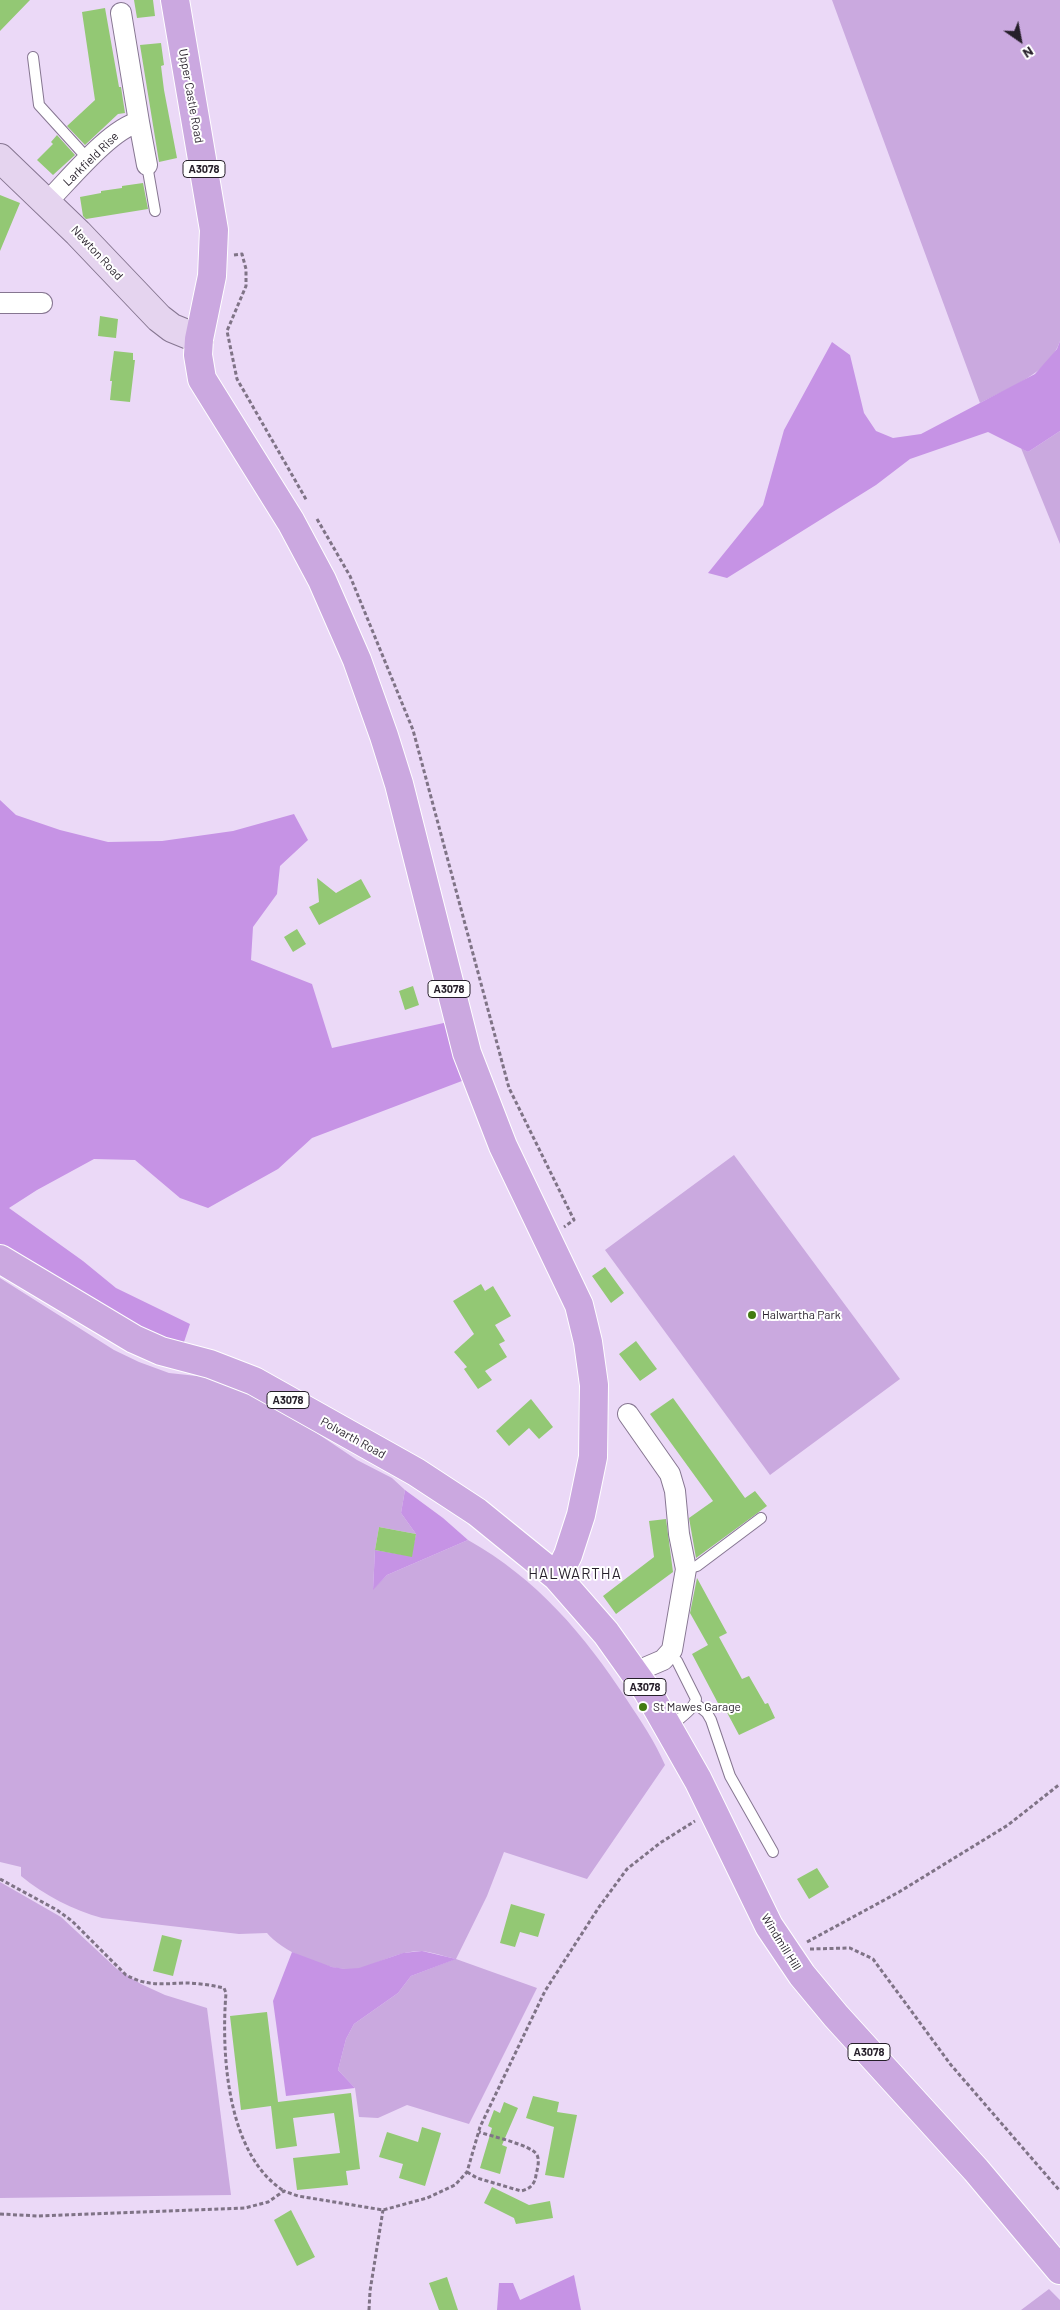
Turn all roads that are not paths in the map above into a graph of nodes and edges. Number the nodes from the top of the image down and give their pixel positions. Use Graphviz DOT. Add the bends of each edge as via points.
graph roads {
  1 [pos="175,0"];
  2 [pos="121,13"];
  3 [pos="33,57"];
  4 [pos="139,122"];
  5 [pos="0,158"];
  6 [pos="89,160"];
  7 [pos="148,165"];
  8 [pos="47,202"];
  9 [pos="155,211"];
  10 [pos="0,302"];
  11 [pos="42,303"];
  12 [pos="199,339"];
  13 [pos="0,1260"];
  14 [pos="628,1414"];
  15 [pos="761,1518"];
  16 [pos="686,1569"];
  17 [pos="557,1577"];
  18 [pos="669,1655"];
  19 [pos="635,1672"];
  20 [pos="695,1703"];
  21 [pos="669,1727"];
  22 [pos="773,1852"];
  23 [pos="1060,2270"];
  1 -- 12 [label="main road, Upper Castle Road / A3078" via="214,230 212,276"];
  2 -- 4 [label="street"];
  3 -- 6 [label="lane" via="39,105"];
  4 -- 6 [label="street, Larkfield Rise" via="123,129"];
  4 -- 7 [label="street"];
  5 -- 8 [label="street, Newton Road"];
  6 -- 8 [label="street, Larkfield Rise"];
  7 -- 9 [label="lane"];
  8 -- 12 [label="street, Newton Road" via="159,318 172,328"];
  10 -- 11 [label="street"];
  12 -- 17 [label="main road, A3078" via="200,368 207,390 291,522 322,580 357,660 399,784 457,1020 470,1060 503,1146 579,1305 594,1385 593,1457 581,1515"];
  13 -- 17 [label="main road, Polvarth Road / A3078" via="134,1339 254,1381 416,1472 477,1512"];
  14 -- 16 [label="street" via="673,1482"];
  15 -- 16 [label="lane" via="697,1566"];
  16 -- 18 [label="street" via="674,1644"];
  17 -- 19 [label="main road, Windmill Hill / A3078"];
  18 -- 19 [label="street"];
  18 -- 20 [label="lane" via="677,1661 690,1685"];
  19 -- 21 [label="main road, Windmill Hill / A3078"];
  20 -- 21 [label="lane"];
  20 -- 22 [label="lane" via="712,1720 730,1776"];
  21 -- 23 [label="main road, Windmill Hill / A3078" via="769,1926 816,1994 953,2145"];
}
